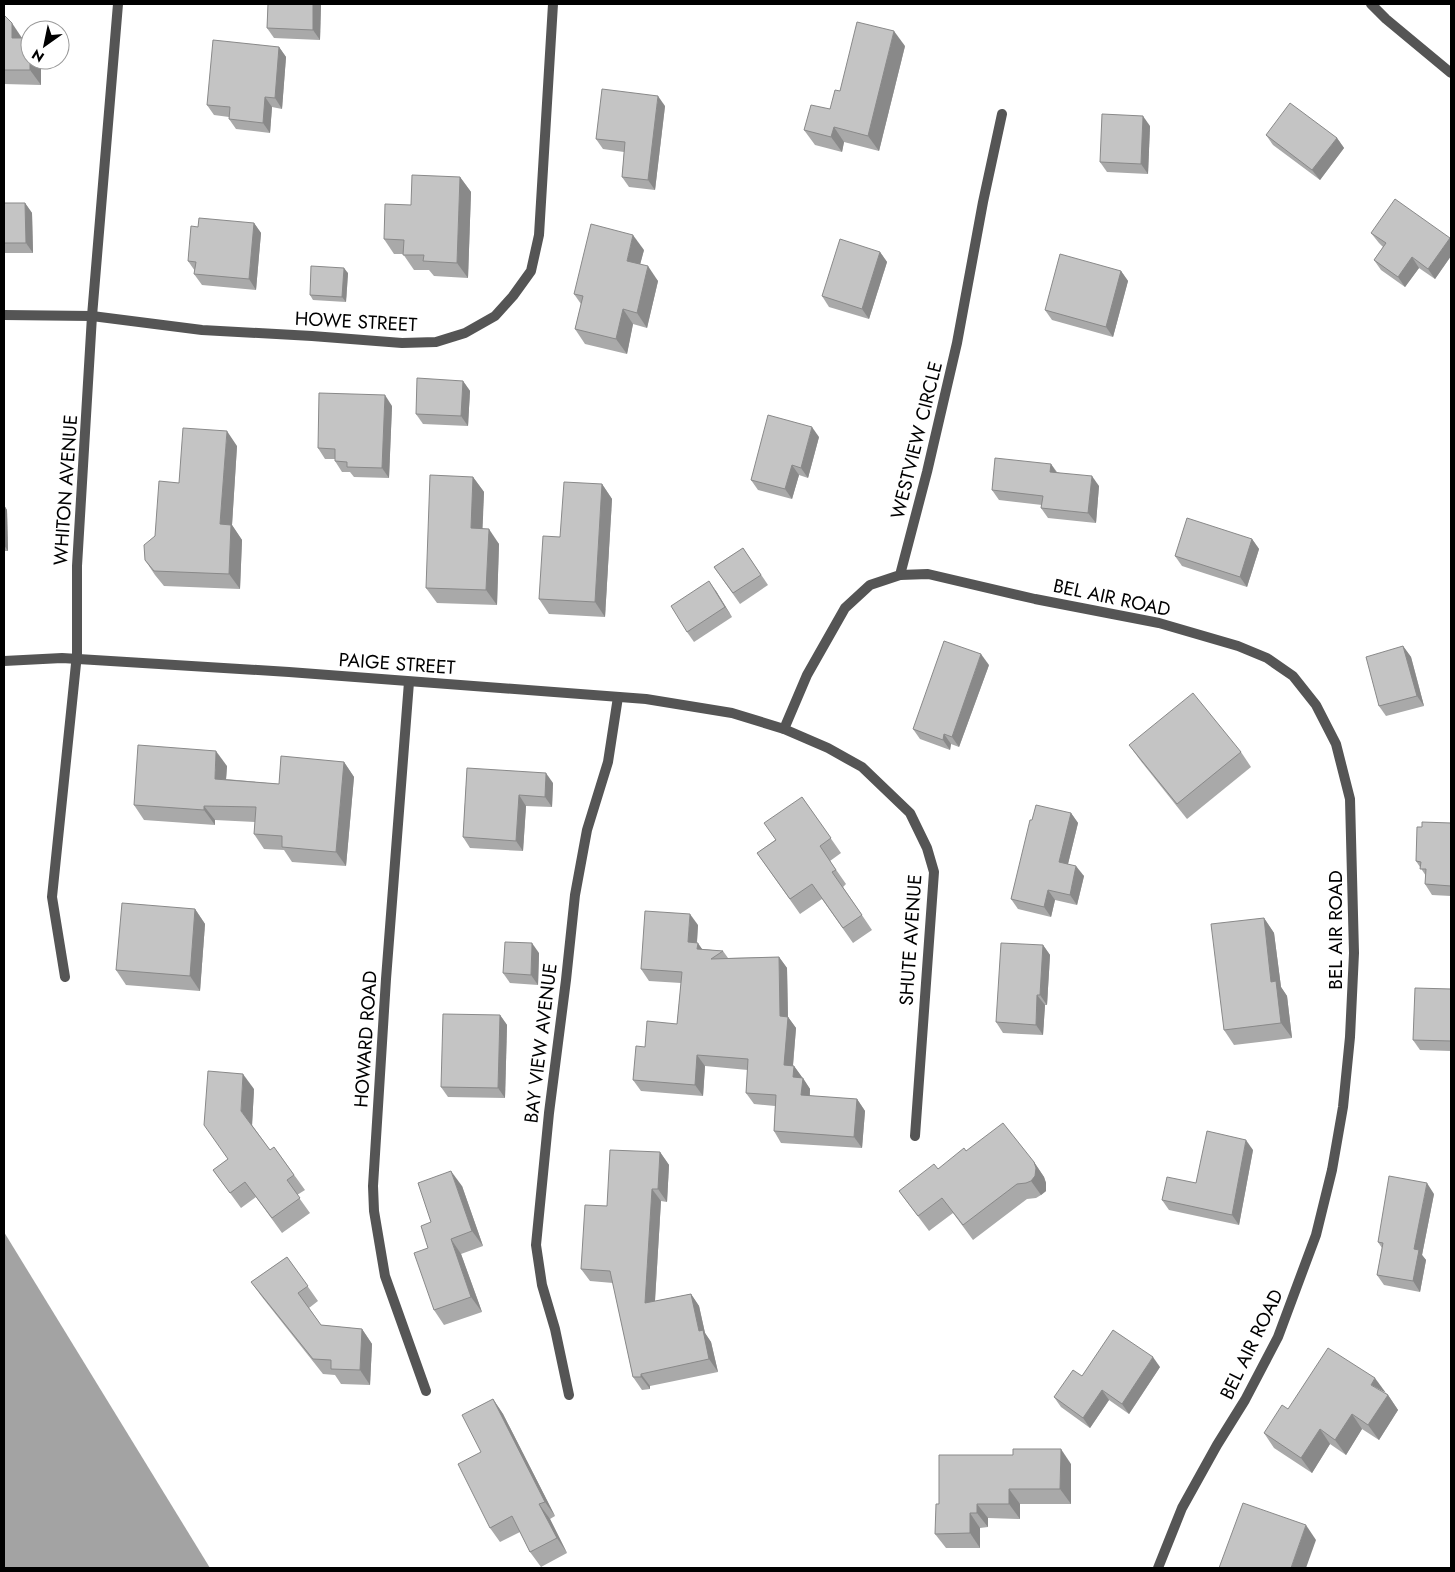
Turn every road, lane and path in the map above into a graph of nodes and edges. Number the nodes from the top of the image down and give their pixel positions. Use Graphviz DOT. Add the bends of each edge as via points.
graph roads {
  1 [pos="118,4"];
  2 [pos="553,4"];
  3 [pos="1372,4"];
  4 [pos="1451,73"];
  5 [pos="1002,114"];
  6 [pos="4,315"];
  7 [pos="92,316"];
  8 [pos="900,575"];
  9 [pos="76,659"];
  10 [pos="4,661"];
  11 [pos="409,682"];
  12 [pos="618,697"];
  13 [pos="784,729"];
  14 [pos="65,977"];
  15 [pos="915,1136"];
  16 [pos="426,1391"];
  17 [pos="569,1395"];
  18 [pos="1158,1568"];
  1 -- 7 [label="street, WHITON AVENUE"];
  2 -- 7 [label="street, HOWE STREET" via="539,235 530,271 495,316 465,333 436,342 402,343 202,330"];
  3 -- 4 [label="street"];
  5 -- 8 [label="street, WESTVIEW CIRCLE" via="957,343"];
  6 -- 7 [label="street, HOWE STREET"];
  7 -- 9 [label="street, WHITON AVENUE" via="77,566"];
  8 -- 13 [label="street" via="870,584 845,608 807,675"];
  8 -- 18 [label="street, BEL AIR ROAD" via="928,574 1159,623 1238,646 1267,658 1293,676 1316,705 1336,744 1350,799 1354,953 1350,1037 1332,1170 1316,1234 1278,1337 1182,1508"];
  9 -- 10 [label="street, PAIGE STREET"];
  9 -- 11 [label="street, PAIGE STREET"];
  9 -- 14 [label="street, WHITON AVENUE" via="52,897"];
  11 -- 12 [label="street, PAIGE STREET"];
  11 -- 16 [label="street, HOWARD ROAD" via="373,1186 385,1276"];
  12 -- 13 [label="street, PAIGE STREET" via="732,713"];
  12 -- 17 [label="street, BAY VIEW AVENUE" via="608,762 586,830 575,895 536,1246 542,1286"];
  13 -- 15 [label="street, SHUTE AVENUE" via="862,767 910,813 927,848 934,872"];
}
